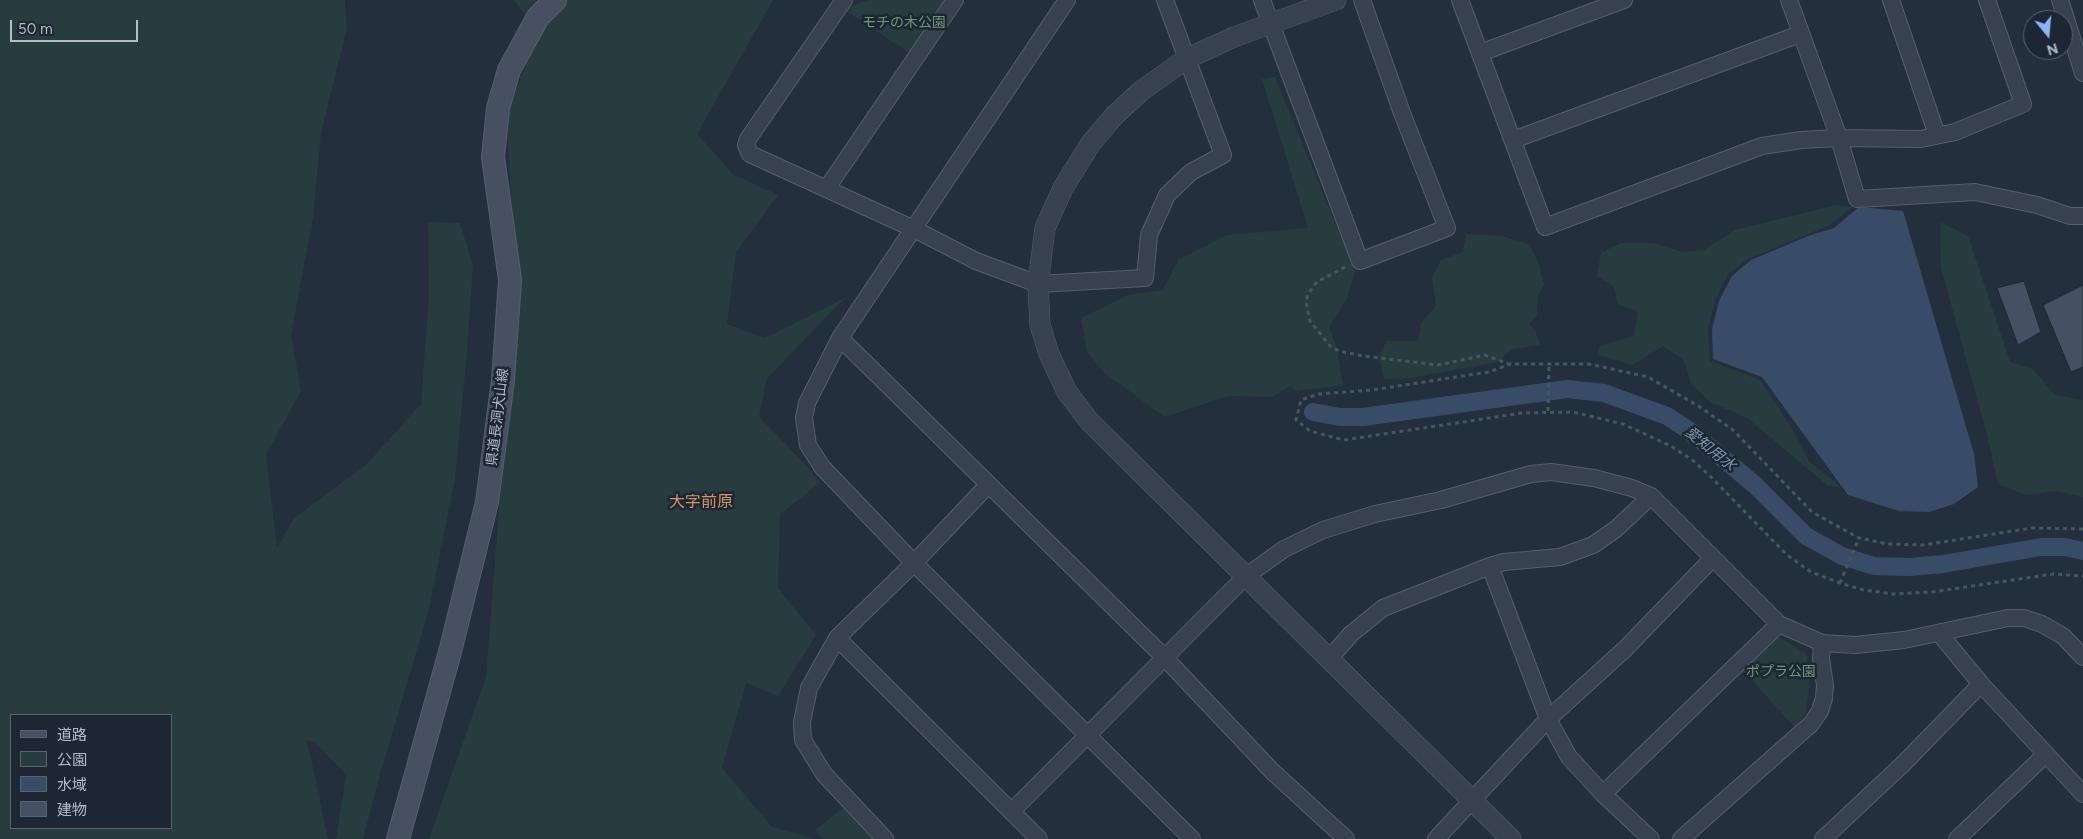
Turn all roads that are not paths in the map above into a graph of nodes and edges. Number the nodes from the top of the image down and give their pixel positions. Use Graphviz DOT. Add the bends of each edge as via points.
graph roads {
  1 [pos="555,0"];
  2 [pos="844,0"];
  3 [pos="955,0"];
  4 [pos="1066,0"];
  5 [pos="1165,0"];
  6 [pos="1262,0"];
  7 [pos="1336,0"];
  8 [pos="1362,0"];
  9 [pos="1460,0"];
  10 [pos="1624,0"];
  11 [pos="1789,0"];
  12 [pos="1891,0"];
  13 [pos="1987,0"];
  14 [pos="2060,0"];
  15 [pos="1271,24"];
  16 [pos="1800,34"];
  17 [pos="1480,53"];
  18 [pos="1186,59"];
  19 [pos="2083,73"];
  20 [pos="1937,135"];
  21 [pos="1839,138"];
  22 [pos="1513,140"];
  23 [pos="827,188"];
  24 [pos="2083,216"];
  25 [pos="914,230"];
  26 [pos="1038,284"];
  27 [pos="840,338"];
  28 [pos="988,485"];
  29 [pos="1650,496"];
  30 [pos="1713,558"];
  31 [pos="914,563"];
  32 [pos="1490,566"];
  33 [pos="1246,577"];
  34 [pos="1779,624"];
  35 [pos="1939,633"];
  36 [pos="837,638"];
  37 [pos="1822,643"];
  38 [pos="1164,657"];
  39 [pos="2083,657"];
  40 [pos="1329,659"];
  41 [pos="1981,684"];
  42 [pos="1548,719"];
  43 [pos="1088,736"];
  44 [pos="2046,754"];
  45 [pos="1603,794"];
  46 [pos="2083,794"];
  47 [pos="1473,800"];
  48 [pos="1013,810"];
  49 [pos="398,839"];
  50 [pos="885,839"];
  51 [pos="1039,839"];
  52 [pos="1192,839"];
  53 [pos="1346,839"];
  54 [pos="1436,839"];
  55 [pos="1511,839"];
  56 [pos="1652,839"];
  57 [pos="1681,839"];
  58 [pos="1823,839"];
  59 [pos="1957,839"];
  1 -- 49 [label="main road, 県道長洞犬山線" via="538,17 509,70 498,108 493,156 510,280 503,380 487,502 450,652"];
  2 -- 23 [label="street" via="746,145 750,154"];
  3 -- 23 [label="street"];
  4 -- 25 [label="street"];
  5 -- 18 [label="street"];
  6 -- 15 [label="street"];
  7 -- 15 [label="street"];
  8 -- 15 [label="street" via="1447,228 1360,261"];
  9 -- 17 [label="street"];
  10 -- 17 [label="street"];
  11 -- 16 [label="street"];
  12 -- 20 [label="street"];
  13 -- 20 [label="street" via="2023,104 1955,132"];
  14 -- 19 [label="street"];
  15 -- 18 [label="street"];
  16 -- 21 [label="street"];
  16 -- 22 [label="street"];
  17 -- 22 [label="street"];
  18 -- 26 [label="street" via="1141,91 1091,143 1062,188 1045,228"];
  18 -- 26 [label="street" via="1223,155 1191,172 1168,195 1149,235 1145,278"];
  20 -- 21 [label="street" via="1921,139"];
  21 -- 22 [label="street" via="1762,146 1545,227"];
  21 -- 24 [label="street" via="1857,199 1975,192 2037,205 2070,216"];
  23 -- 25 [label="street"];
  25 -- 26 [label="street" via="976,261"];
  25 -- 27 [label="street"];
  26 -- 33 [label="street" via="1040,325 1067,392 1089,422"];
  27 -- 28 [label="street"];
  27 -- 31 [label="street" via="807,403 804,418 808,444 822,466"];
  28 -- 31 [label="street"];
  28 -- 38 [label="street"];
  29 -- 30 [label="street"];
  29 -- 32 [label="street" via="1616,529 1593,545 1560,556"];
  29 -- 33 [label="street" via="1594,478 1551,472 1531,474 1323,530 1284,549"];
  30 -- 34 [label="street"];
  30 -- 42 [label="street" via="1625,649"];
  31 -- 36 [label="street"];
  31 -- 43 [label="street"];
  32 -- 40 [label="street" via="1383,608 1351,634"];
  32 -- 42 [label="street"];
  33 -- 38 [label="street"];
  33 -- 40 [label="street"];
  34 -- 37 [label="street"];
  34 -- 45 [label="street"];
  35 -- 37 [label="street" via="1855,646"];
  35 -- 39 [label="street" via="2008,618 2024,618 2063,636"];
  35 -- 41 [label="street"];
  36 -- 48 [label="street"];
  36 -- 50 [label="street" via="809,688 802,722 803,740 824,774"];
  37 -- 57 [label="street" via="1824,698 1811,724"];
  38 -- 43 [label="street"];
  38 -- 53 [label="street" via="1272,771"];
  40 -- 47 [label="street"];
  41 -- 44 [label="street"];
  41 -- 58 [label="street"];
  42 -- 45 [label="street" via="1569,757"];
  42 -- 47 [label="street"];
  43 -- 48 [label="street"];
  43 -- 52 [label="street"];
  44 -- 46 [label="street"];
  44 -- 59 [label="street"];
  45 -- 56 [label="street"];
  47 -- 54 [label="street"];
  47 -- 55 [label="street"];
  48 -- 51 [label="street"];
}
